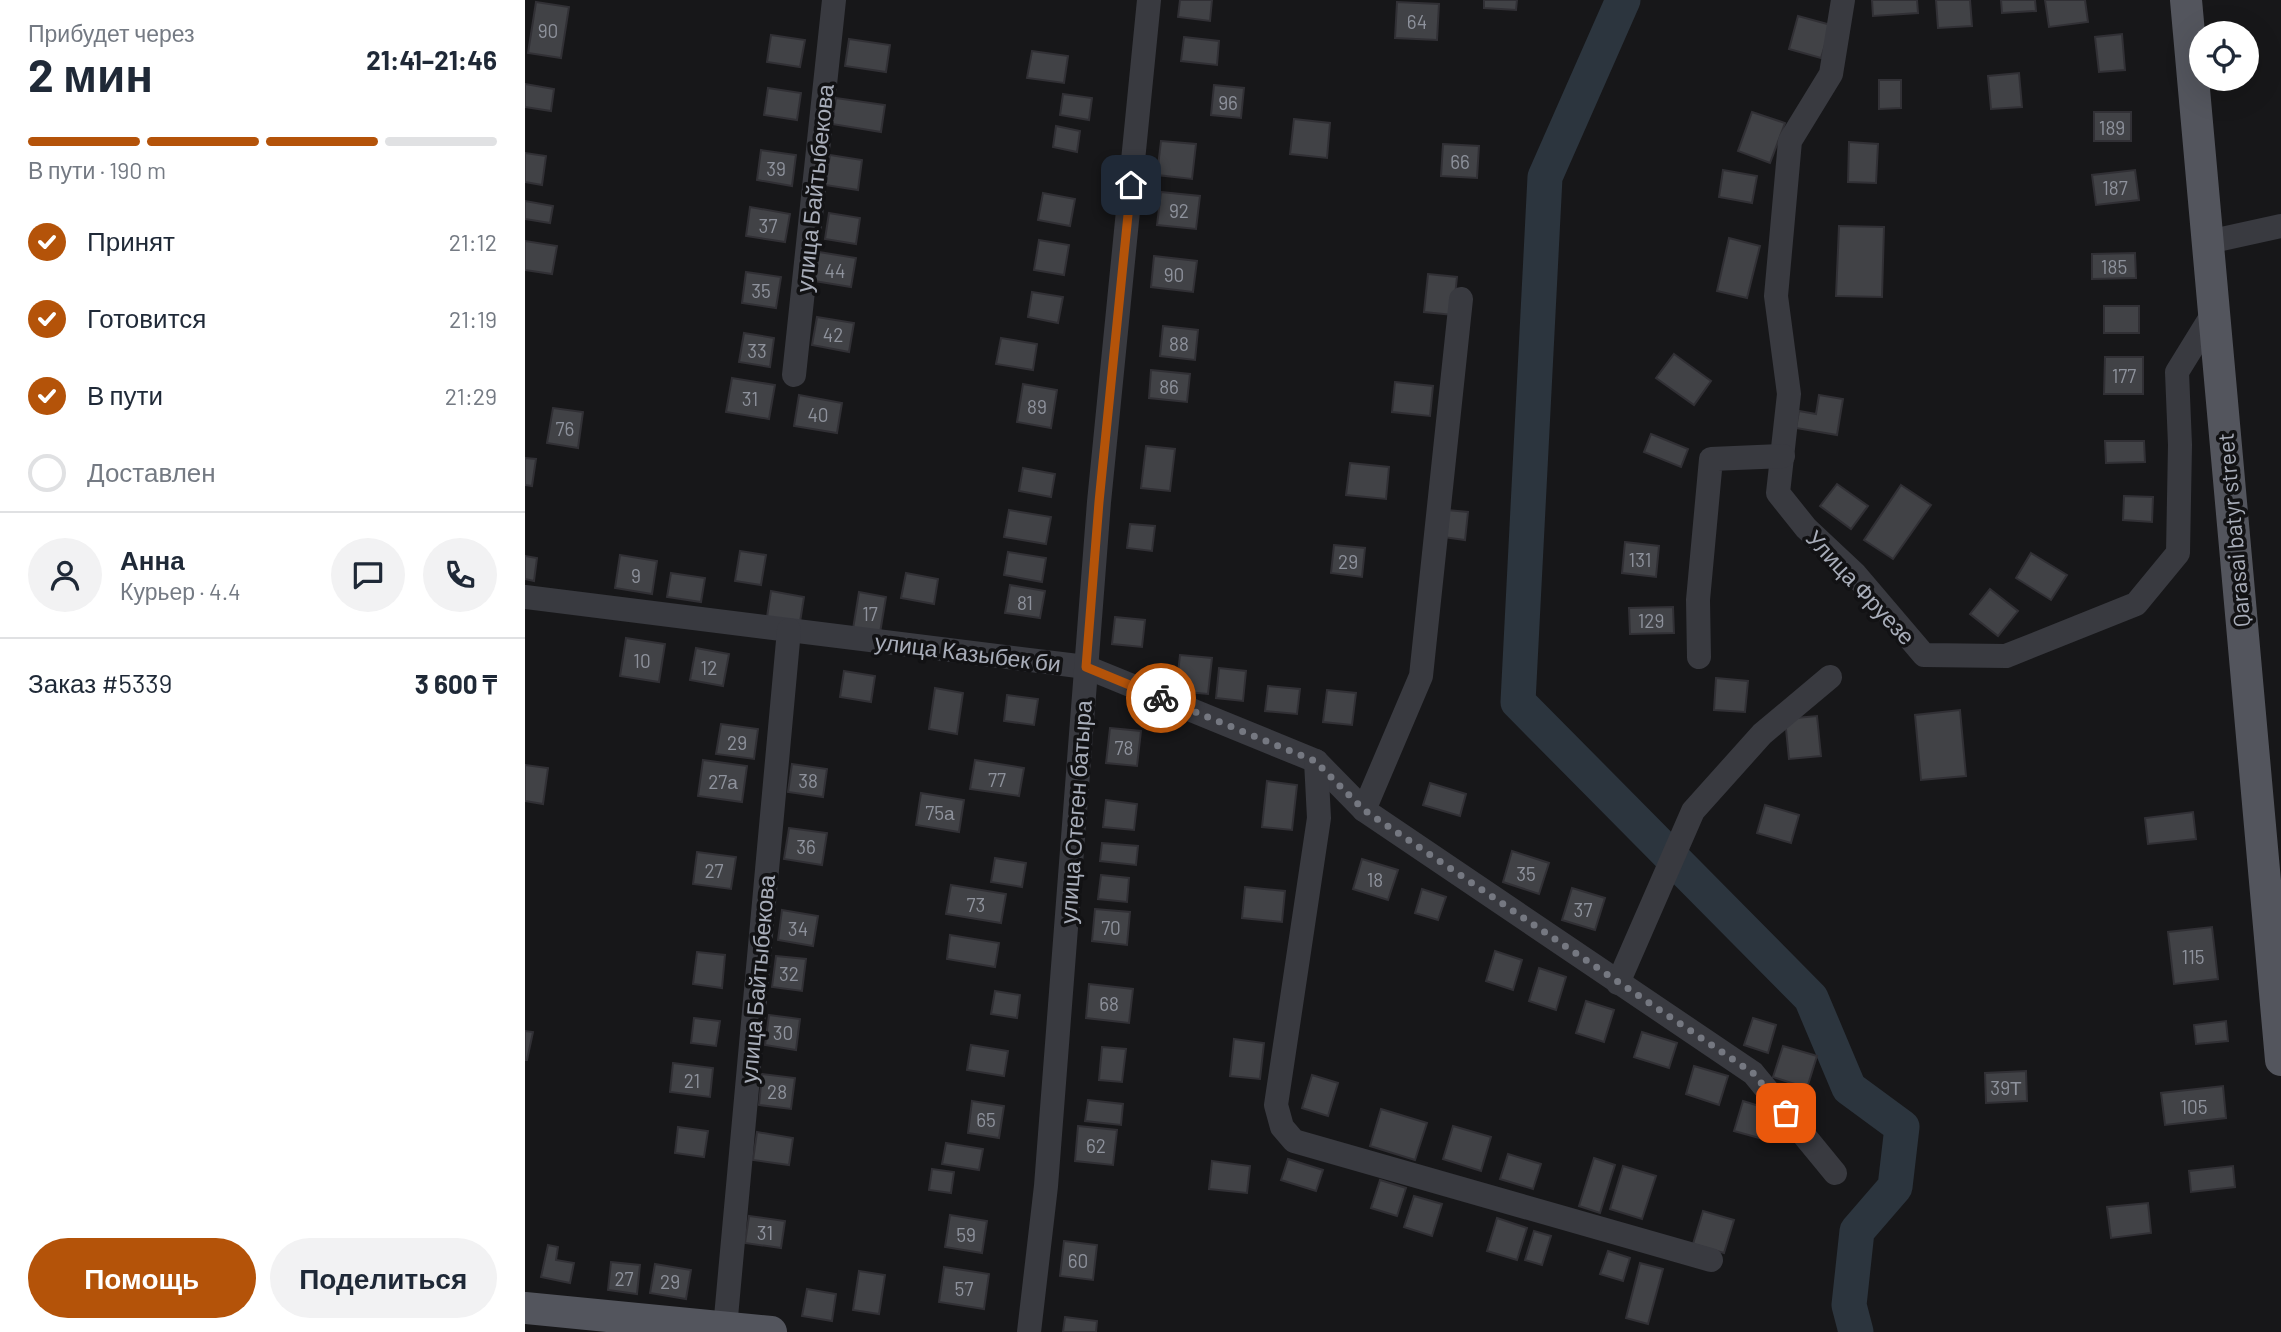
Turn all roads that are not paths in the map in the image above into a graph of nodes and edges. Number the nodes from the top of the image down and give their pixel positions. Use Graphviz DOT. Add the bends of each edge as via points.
graph roads {
  1 [pos="834,0"];
  2 [pos="1149,0"];
  3 [pos="1843,0"];
  4 [pos="2186,0"];
  5 [pos="2281,226"];
  6 [pos="2208,242"];
  7 [pos="1461,299"];
  8 [pos="2214,312"];
  9 [pos="794,375"];
  10 [pos="1783,456"];
  11 [pos="525,597"];
  12 [pos="789,630"];
  13 [pos="1699,657"];
  14 [pos="1086,667"];
  15 [pos="1830,677"];
  16 [pos="1315,761"];
  17 [pos="1364,810"];
  18 [pos="2275,928"];
  19 [pos="1618,983"];
  20 [pos="2281,1060"];
  21 [pos="1835,1173"];
  22 [pos="1711,1260"];
  23 [pos="525,1308"];
  24 [pos="640,1325"];
  25 [pos="725,1328"];
  26 [pos="771,1332"];
  27 [pos="1029,1332"];
  1 -- 9 [label="street, улица Байтыбекова"];
  2 -- 14 [label="street, улица Отеген батыра"];
  3 -- 10 [label="street, Улица Фруезе" via="1831,74 1790,141 1776,296 1789,394"];
  4 -- 6 [label="main road, Qarasai batyr street"];
  5 -- 6 [label="street"];
  6 -- 8 [label="main road, Qarasai batyr street"];
  7 -- 17 [label="street" via="1421,676"];
  8 -- 10 [label="street, Улица Фруезе" via="2177,372 2178,553 2136,604 2006,656 1924,655 1778,493"];
  8 -- 18 [label="main road, Qarasai batyr street"];
  10 -- 13 [label="street" via="1711,459 1698,600"];
  11 -- 12 [label="street, улица Казыбек би"];
  12 -- 14 [label="street, улица Казыбек би"];
  12 -- 25 [label="street, улица Байтыбекова"];
  14 -- 16 [label="street, улица Казыбек би"];
  14 -- 27 [label="street, улица Отеген батыра" via="1046,1186"];
  15 -- 19 [label="street" via="1762,734 1693,811"];
  16 -- 17 [label="street, улица Казыбек би"];
  16 -- 22 [label="street" via="1319,818 1276,1105 1282,1127 1294,1141"];
  17 -- 19 [label="street, улица Казыбек би"];
  18 -- 20 [label="main road, Qarasai batyr street"];
  19 -- 21 [label="street, улица Казыбек би" via="1753,1073"];
  23 -- 24 [label="main road"];
  24 -- 25 [label="main road"];
  25 -- 26 [label="main road"];
}
